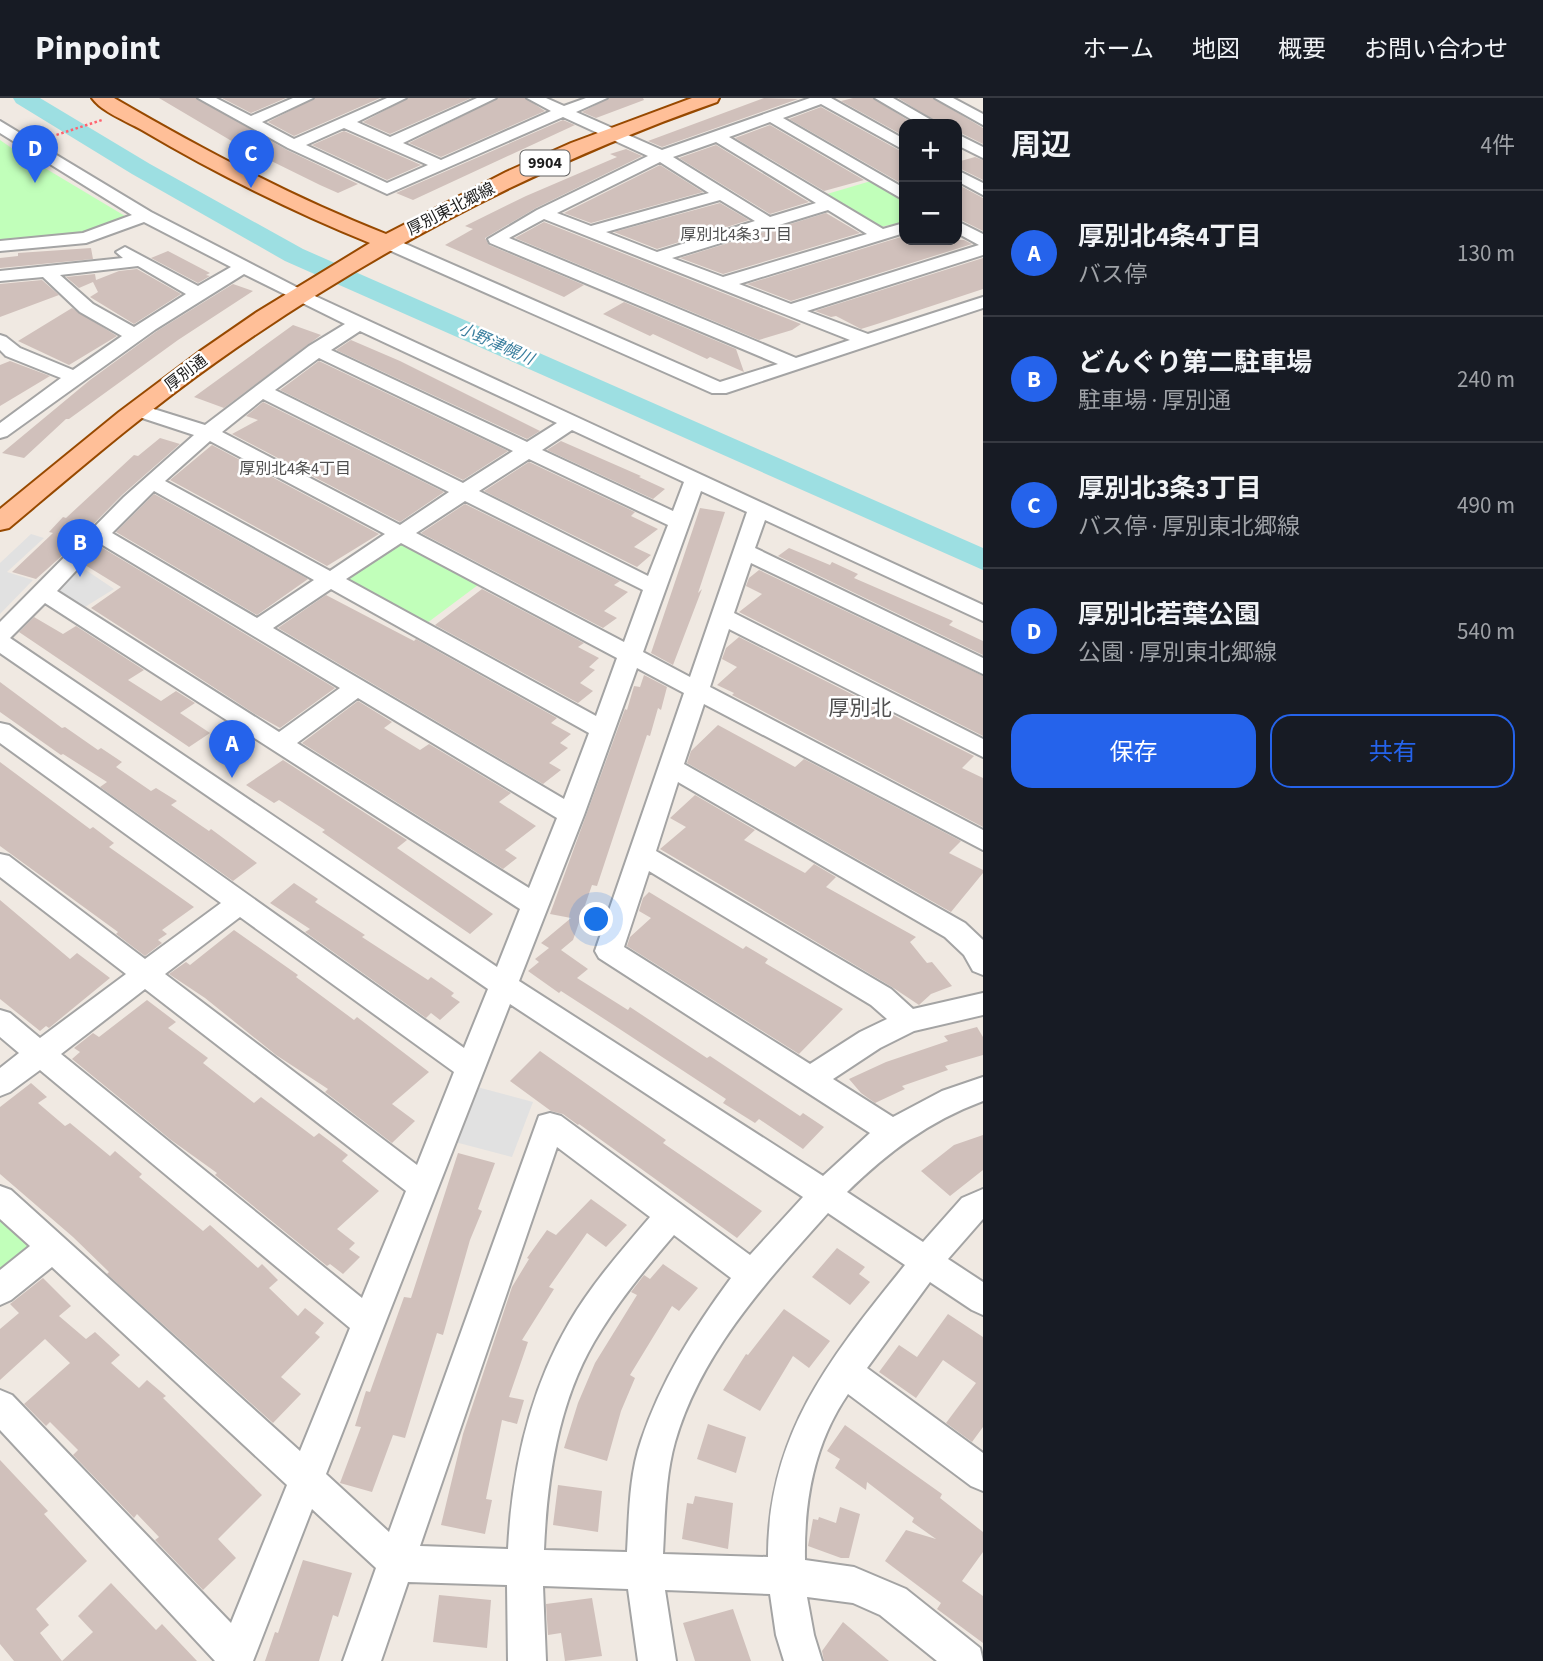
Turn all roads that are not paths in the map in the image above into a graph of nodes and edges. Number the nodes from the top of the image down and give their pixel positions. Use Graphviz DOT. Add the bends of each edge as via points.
graph roads {
  1 [pos="306,98"];
  2 [pos="399,98"];
  3 [pos="489,98"];
  4 [pos="534,98"];
  5 [pos="600,98"];
  6 [pos="710,98"];
  7 [pos="823,98"];
  8 [pos="882,98"];
  9 [pos="942,98"];
  10 [pos="209,99"];
  11 [pos="112,103"];
  12 [pos="564,111"];
  13 [pos="771,117"];
  14 [pos="921,119"];
  15 [pos="983,120"];
  16 [pos="250,122"];
  17 [pos="344,122"];
  18 [pos="0,126"];
  19 [pos="612,133"];
  20 [pos="717,136"];
  21 [pos="899,142"];
  22 [pos="962,142"];
  23 [pos="390,143"];
  24 [pos="293,145"];
  25 [pos="983,153"];
  26 [pos="661,156"];
  27 [pos="440,165"];
  28 [pos="962,178"];
  29 [pos="983,190"];
  30 [pos="899,192"];
  31 [pos="723,194"];
  32 [pos="829,204"];
  33 [pos="543,212"];
  34 [pos="145,216"];
  35 [pos="769,223"];
  36 [pos="962,229"];
  37 [pos="899,230"];
  38 [pos="591,232"];
  39 [pos="94,235"];
  40 [pos="881,235"];
  41 [pos="983,241"];
  42 [pos="386,242"];
  43 [pos="0,246"];
  44 [pos="983,249"];
  45 [pos="657,257"];
  46 [pos="141,261"];
  47 [pos="244,267"];
  48 [pos="47,271"];
  49 [pos="0,276"];
  50 [pos="723,283"];
  51 [pos="307,290"];
  52 [pos="197,293"];
  53 [pos="983,302"];
  54 [pos="791,310"];
  55 [pos="359,323"];
  56 [pos="133,334"];
  57 [pos="869,341"];
  58 [pos="4,350"];
  59 [pos="316,350"];
  60 [pos="797,365"];
  61 [pos="74,377"];
  62 [pos="263,391"];
  63 [pos="137,410"];
  64 [pos="571,422"];
  65 [pos="0,432"];
  66 [pos="209,433"];
  67 [pos="527,450"];
  68 [pos="695,479"];
  69 [pos="152,482"];
  70 [pos="465,492"];
  71 [pos="758,509"];
  72 [pos="0,522"];
  73 [pos="679,522"];
  74 [pos="99,534"];
  75 [pos="400,534"];
  76 [pos="744,551"];
  77 [pos="330,580"];
  78 [pos="656,587"];
  79 [pos="44,593"];
  80 [pos="983,614"];
  81 [pos="722,616"];
  82 [pos="257,628"];
  83 [pos="0,635"];
  84 [pos="0,642"];
  85 [pos="632,656"];
  86 [pos="983,667"];
  87 [pos="356,688"];
  88 [pos="697,690"];
  89 [pos="603,730"];
  90 [pos="0,731"];
  91 [pos="280,743"];
  92 [pos="983,749"];
  93 [pos="671,767"];
  94 [pos="571,815"];
  95 [pos="983,841"];
  96 [pos="642,855"];
  97 [pos="0,863"];
  98 [pos="240,903"];
  99 [pos="536,906"];
  100 [pos="983,964"];
  101 [pos="144,974"];
  102 [pos="503,985"];
  103 [pos="983,1004"];
  104 [pos="0,1021"];
  105 [pos="908,1021"];
  106 [pos="39,1054"];
  107 [pos="469,1067"];
  108 [pos="809,1080"];
  109 [pos="0,1084"];
  110 [pos="983,1089"];
  111 [pos="892,1132"];
  112 [pos="423,1187"];
  113 [pos="825,1194"];
  114 [pos="0,1199"];
  115 [pos="983,1202"];
  116 [pos="672,1214"];
  117 [pos="53,1246"];
  118 [pos="925,1261"];
  119 [pos="752,1275"];
  120 [pos="0,1290"];
  121 [pos="983,1300"];
  122 [pos="368,1323"];
  123 [pos="845,1372"];
  124 [pos="0,1406"];
  125 [pos="983,1474"];
  126 [pos="304,1480"];
  127 [pos="397,1563"];
  128 [pos="524,1567"];
  129 [pos="644,1572"];
  130 [pos="788,1576"];
  131 [pos="235,1658"];
  132 [pos="362,1661"];
  133 [pos="527,1661"];
  134 [pos="657,1661"];
  135 [pos="803,1661"];
  136 [pos="967,1661"];
  1 -- 16 [label="street"];
  2 -- 17 [label="street"];
  3 -- 23 [label="street"];
  4 -- 12 [label="street"];
  5 -- 12 [label="street"];
  6 -- 19 [label="main road, 厚別東北郷線 / 9904"];
  7 -- 13 [label="street"];
  7 -- 21 [label="street"];
  8 -- 14 [label="street"];
  9 -- 15 [label="street"];
  10 -- 16 [label="street"];
  11 -- 42 [label="main road, 厚別東北郷線" via="214,165 318,216"];
  12 -- 19 [label="street"];
  12 -- 27 [label="street"];
  13 -- 20 [label="street"];
  13 -- 30 [label="street"];
  16 -- 24 [label="street"];
  17 -- 23 [label="street"];
  17 -- 24 [label="street"];
  18 -- 34 [label="street"];
  19 -- 26 [label="street"];
  19 -- 42 [label="main road, 厚別東北郷線 / 9904"];
  20 -- 26 [label="street"];
  20 -- 32 [label="street"];
  22 -- 25 [label="street"];
  23 -- 27 [label="street"];
  24 -- 27 [label="street" via="387,189"];
  26 -- 31 [label="street"];
  26 -- 33 [label="street"];
  28 -- 29 [label="street"];
  31 -- 35 [label="street"];
  31 -- 38 [label="street"];
  32 -- 35 [label="street"];
  32 -- 40 [label="street"];
  33 -- 38 [label="street"];
  33 -- 60 [label="street" via="496,239"];
  34 -- 39 [label="street"];
  34 -- 47 [label="street"];
  35 -- 45 [label="street"];
  36 -- 41 [label="street"];
  37 -- 40 [label="street"];
  38 -- 45 [label="street"];
  39 -- 43 [label="street"];
  39 -- 46 [label="street"];
  40 -- 50 [label="street"];
  42 -- 51 [label="main road, 厚別通"];
  42 -- 60 [label="street" via="719,389"];
  44 -- 54 [label="street"];
  45 -- 50 [label="street"];
  46 -- 48 [label="street"];
  46 -- 52 [label="street"];
  47 -- 51 [label="street"];
  47 -- 52 [label="street"];
  48 -- 49 [label="street"];
  48 -- 56 [label="street" via="70,298"];
  50 -- 54 [label="street"];
  51 -- 55 [label="street"];
  51 -- 63 [label="main road, 厚別通" via="206,357"];
  52 -- 56 [label="street"];
  53 -- 57 [label="street"];
  54 -- 57 [label="street"];
  55 -- 59 [label="street"];
  55 -- 64 [label="street"];
  56 -- 61 [label="street"];
  57 -- 60 [label="street"];
  58 -- 61 [label="street"];
  59 -- 62 [label="street"];
  59 -- 67 [label="street"];
  61 -- 65 [label="street"];
  62 -- 66 [label="street"];
  62 -- 70 [label="street"];
  63 -- 66 [label="street"];
  63 -- 72 [label="main road, 厚別通"];
  64 -- 67 [label="street"];
  64 -- 68 [label="street"];
  66 -- 69 [label="street"];
  66 -- 75 [label="street"];
  67 -- 70 [label="street"];
  67 -- 73 [label="street"];
  68 -- 71 [label="street"];
  68 -- 73 [label="street"];
  69 -- 74 [label="street"];
  69 -- 77 [label="street"];
  70 -- 75 [label="street"];
  70 -- 78 [label="street"];
  71 -- 76 [label="street"];
  71 -- 80 [label="street"];
  73 -- 78 [label="street"];
  74 -- 79 [label="street"];
  74 -- 82 [label="street"];
  75 -- 77 [label="street"];
  75 -- 85 [label="street"];
  76 -- 81 [label="street"];
  76 -- 86 [label="street"];
  77 -- 82 [label="street"];
  77 -- 89 [label="street"];
  78 -- 85 [label="street"];
  79 -- 83 [label="street"];
  79 -- 91 [label="street"];
  81 -- 88 [label="street"];
  81 -- 92 [label="street"];
  82 -- 87 [label="street"];
  84 -- 102 [label="street"];
  85 -- 88 [label="street"];
  85 -- 89 [label="street"];
  87 -- 91 [label="street"];
  87 -- 94 [label="street"];
  88 -- 93 [label="street"];
  88 -- 95 [label="street"];
  89 -- 94 [label="street"];
  90 -- 98 [label="street"];
  91 -- 99 [label="street"];
  93 -- 96 [label="street"];
  93 -- 100 [label="street" via="955,930"];
  94 -- 99 [label="street"];
  96 -- 105 [label="street" via="881,998"];
  96 -- 108 [label="street" via="610,951"];
  97 -- 101 [label="street"];
  98 -- 101 [label="street"];
  98 -- 107 [label="street"];
  99 -- 102 [label="street"];
  101 -- 106 [label="street"];
  101 -- 112 [label="street"];
  102 -- 107 [label="street"];
  102 -- 113 [label="street"];
  103 -- 105 [label="street"];
  104 -- 106 [label="street"];
  105 -- 108 [label="street"];
  106 -- 109 [label="street"];
  106 -- 122 [label="street"];
  107 -- 112 [label="street"];
  108 -- 111 [label="street"];
  110 -- 111 [label="street" via="951,1100"];
  111 -- 113 [label="street"];
  112 -- 122 [label="street"];
  113 -- 118 [label="street"];
  113 -- 119 [label="street"];
  114 -- 117 [label="street"];
  115 -- 118 [label="street"];
  116 -- 119 [label="street"];
  116 -- 127 [label="street" via="550,1125"];
  116 -- 128 [label="street" via="610,1288 571,1351 548,1409 534,1466"];
  117 -- 120 [label="street"];
  117 -- 126 [label="street"];
  118 -- 121 [label="street"];
  118 -- 123 [label="street"];
  119 -- 129 [label="street" via="709,1334 657,1443"];
  122 -- 126 [label="street"];
  123 -- 125 [label="street"];
  123 -- 130 [label="street" via="811,1426 794,1470"];
  124 -- 131 [label="street"];
  126 -- 127 [label="street"];
  126 -- 131 [label="street"];
  127 -- 128 [label="street"];
  127 -- 132 [label="street"];
  128 -- 129 [label="street"];
  128 -- 133 [label="street"];
  129 -- 130 [label="street"];
  129 -- 134 [label="street"];
  130 -- 135 [label="street"];
  130 -- 136 [label="street" via="853,1585 893,1602"];
}
